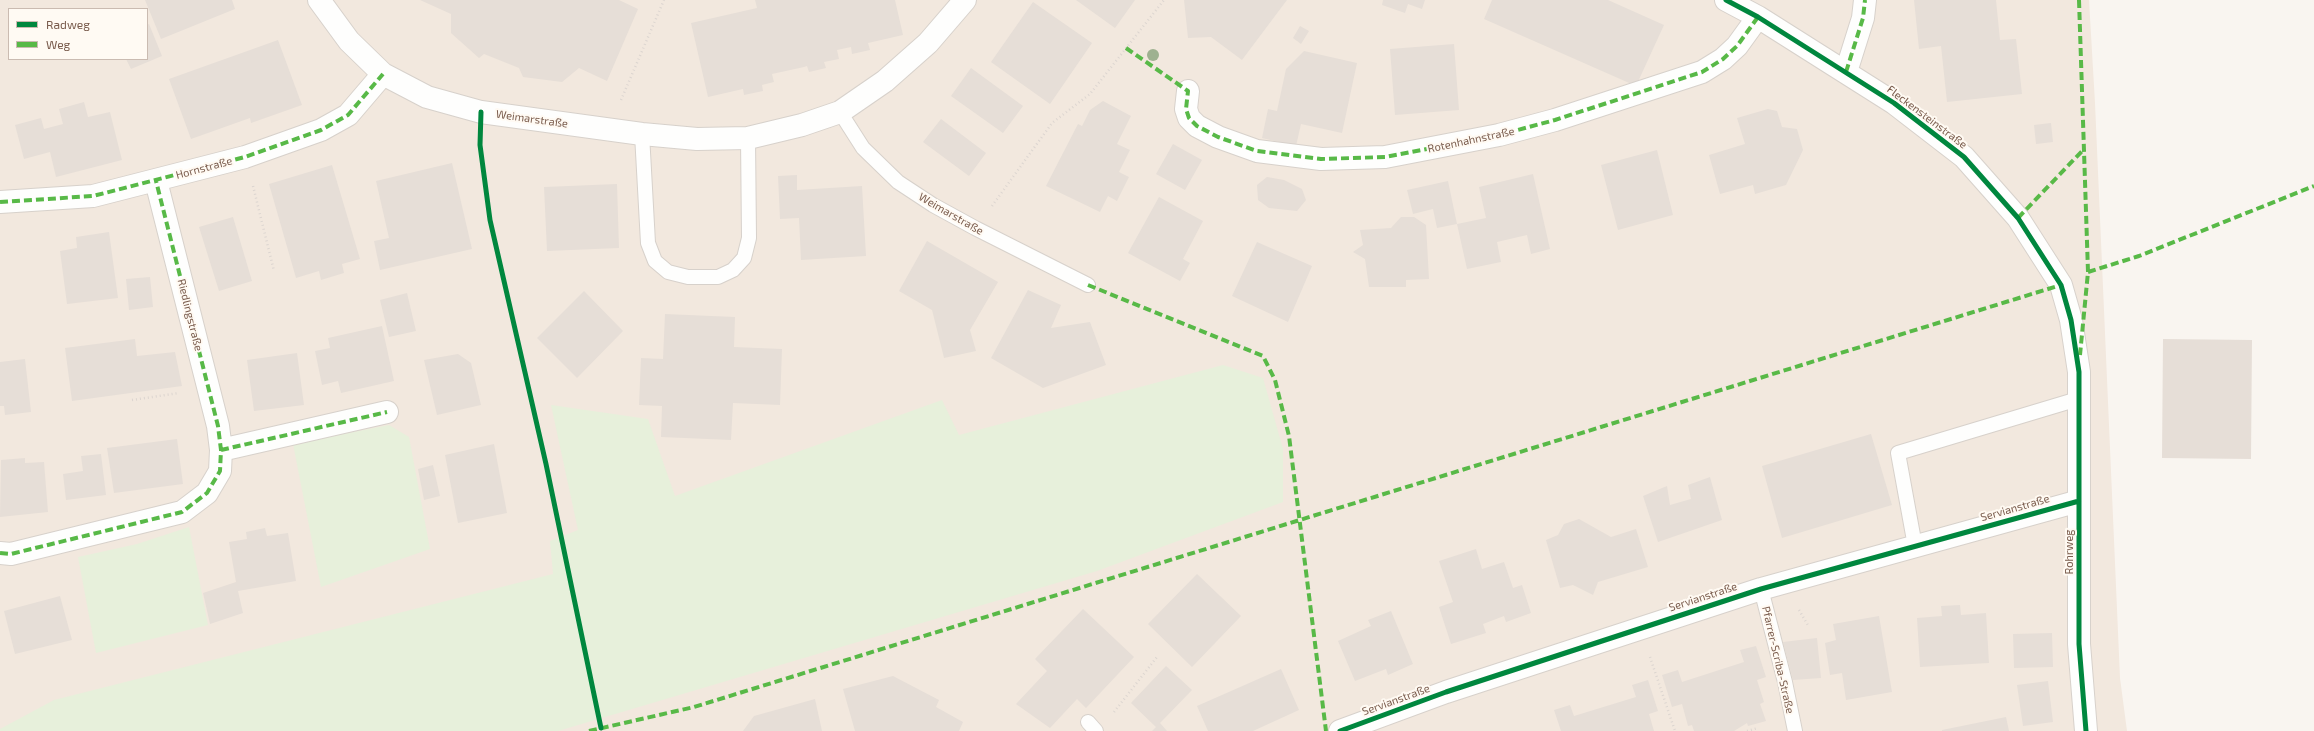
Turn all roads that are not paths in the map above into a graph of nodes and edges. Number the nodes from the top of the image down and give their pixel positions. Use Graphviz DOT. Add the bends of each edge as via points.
graph roads {
  1 [pos="318,0"];
  2 [pos="965,0"];
  3 [pos="1726,0"];
  4 [pos="1865,0"];
  5 [pos="1758,17"];
  6 [pos="1846,72"];
  7 [pos="382,74"];
  8 [pos="1188,91"];
  9 [pos="840,112"];
  10 [pos="642,134"];
  11 [pos="748,138"];
  12 [pos="156,181"];
  13 [pos="0,202"];
  14 [pos="1088,285"];
  15 [pos="2079,372"];
  16 [pos="2078,399"];
  17 [pos="387,412"];
  18 [pos="221,450"];
  19 [pos="2079,500"];
  20 [pos="1915,546"];
  21 [pos="0,553"];
  22 [pos="1761,589"];
  23 [pos="1340,731"];
  24 [pos="1795,731"];
  25 [pos="2086,731"];
  1 -- 7 [label="street, Weimarstraße" via="349,41"];
  2 -- 9 [label="street, Weimarstraße" via="928,43 885,81"];
  3 -- 5 [label="street, Fleckensteinstraße"];
  4 -- 6 [label="street" via="1863,18"];
  5 -- 6 [label="street, Fleckensteinstraße"];
  5 -- 8 [label="street, Rotenhahnstraße" via="1737,46 1723,59 1702,72 1548,122 1499,135 1385,157 1321,159 1257,151 1218,137 1197,126 1189,118 1186,109"];
  6 -- 15 [label="street, Fleckensteinstraße" via="1894,103 1964,158 2018,218 2061,285 2071,320"];
  7 -- 10 [label="street, Weimarstraße" via="427,97 481,112"];
  7 -- 12 [label="street, Hornstraße" via="348,115 321,130 246,157"];
  9 -- 11 [label="street, Weimarstraße" via="802,125"];
  9 -- 14 [label="lane, Weimarstraße" via="864,148 898,182 975,228"];
  10 -- 11 [label="street, Weimarstraße" via="697,139"];
  10 -- 11 [label="lane" via="648,243 655,261 668,272 688,277 718,277 732,270 744,258 750,238"];
  12 -- 13 [label="street, Hornstraße" via="93,196"];
  12 -- 18 [label="street, Riedlingstraße" via="218,426"];
  15 -- 16 [label="street, Rohrweg"];
  16 -- 19 [label="street, Rohrweg"];
  16 -- 20 [label="lane" via="1898,453"];
  17 -- 18 [label="street"];
  18 -- 21 [label="street, Riedlingstraße" via="220,471 207,493 182,512 11,554"];
  19 -- 20 [label="street, Servianstraße"];
  19 -- 25 [label="street, Rohrweg" via="2079,644"];
  20 -- 22 [label="street, Servianstraße"];
  22 -- 23 [label="street, Servianstraße" via="1446,692"];
  22 -- 24 [label="lane, Pfarrer-Scriba-Straße"];
}
